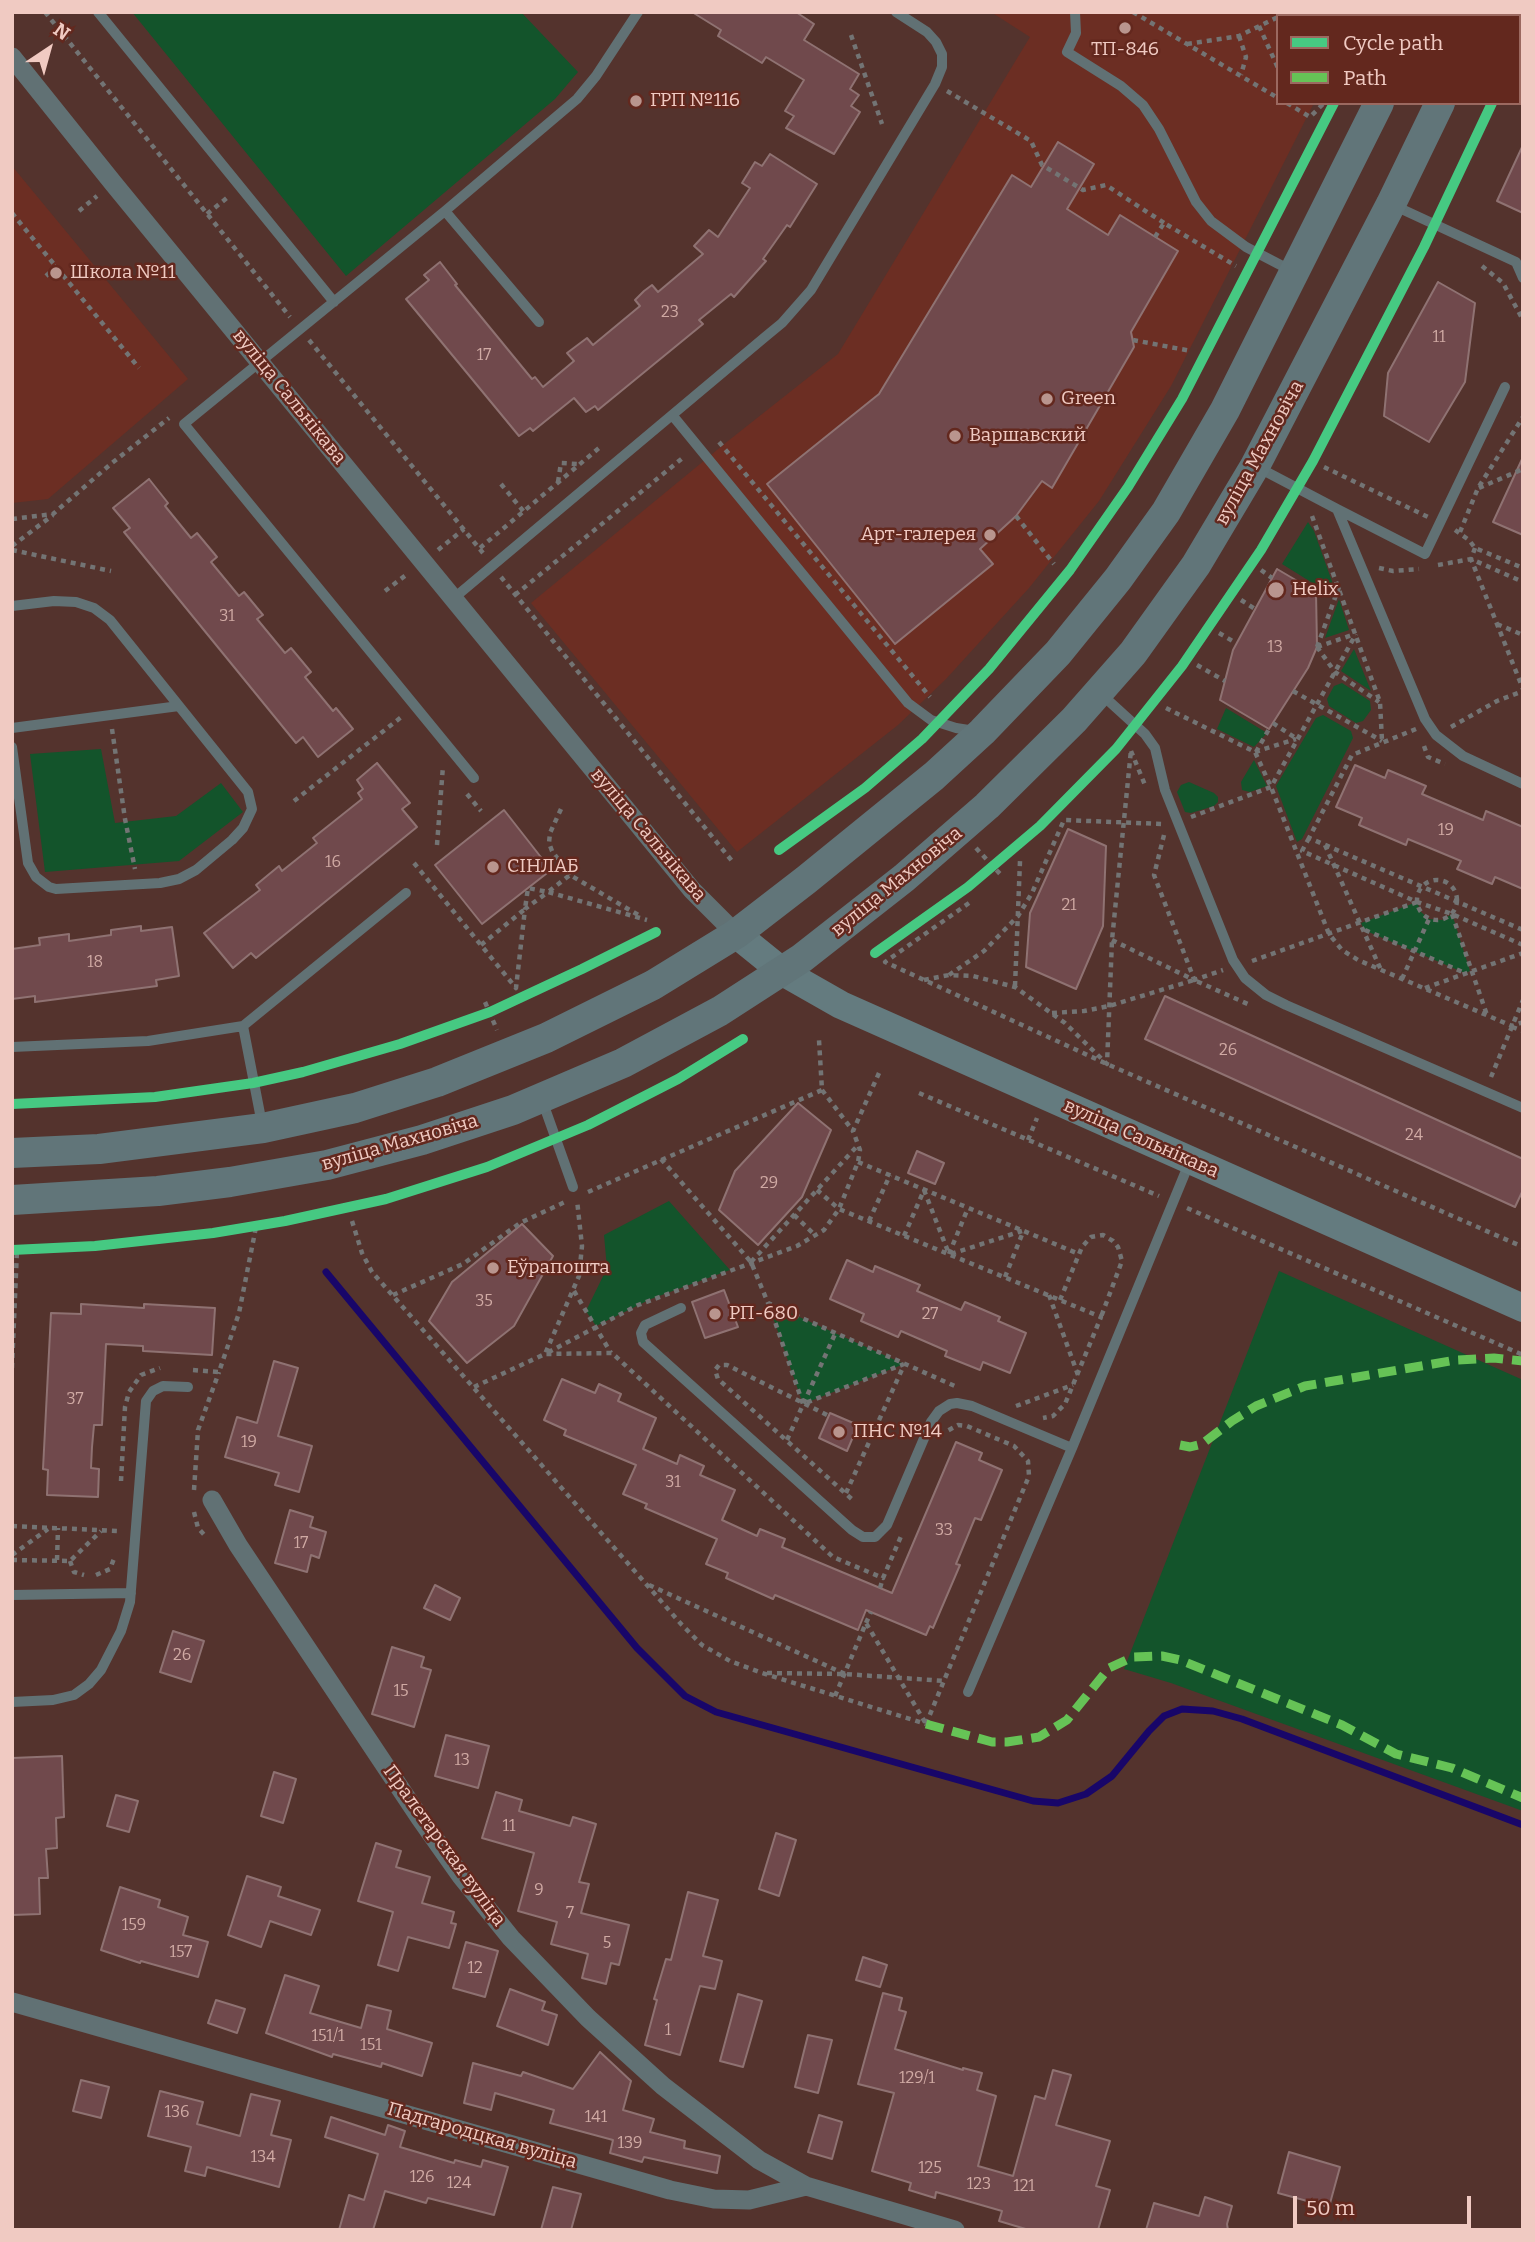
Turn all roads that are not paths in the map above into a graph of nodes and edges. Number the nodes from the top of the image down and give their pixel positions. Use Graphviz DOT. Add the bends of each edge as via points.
graph roads {
  1 [pos="98,12"];
  2 [pos="638,12"];
  3 [pos="896,12"];
  4 [pos="1075,12"];
  5 [pos="12,57"];
  6 [pos="1378,105"];
  7 [pos="1439,105"];
  8 [pos="1391,204"];
  9 [pos="445,212"];
  10 [pos="1295,273"];
  11 [pos="1523,278"];
  12 [pos="334,302"];
  13 [pos="539,322"];
  14 [pos="261,363"];
  15 [pos="1505,387"];
  16 [pos="673,416"];
  17 [pos="1255,466"];
  18 [pos="1337,509"];
  19 [pos="454,598"];
  20 [pos="12,606"];
  21 [pos="1100,692"];
  22 [pos="179,706"];
  23 [pos="12,729"];
  24 [pos="982,732"];
  25 [pos="12,747"];
  26 [pos="474,778"];
  27 [pos="1523,784"];
  28 [pos="406,893"];
  29 [pos="736,934"];
  30 [pos="783,972"];
  31 [pos="243,1026"];
  32 [pos="12,1047"];
  33 [pos="541,1099"];
  34 [pos="1523,1108"];
  35 [pos="262,1128"];
  36 [pos="12,1153"];
  37 [pos="1191,1161"];
  38 [pos="575,1192"];
  39 [pos="12,1200"];
  40 [pos="681,1308"];
  41 [pos="1523,1308"];
  42 [pos="188,1387"];
  43 [pos="1072,1448"];
  44 [pos="203,1496"];
  45 [pos="131,1593"];
  46 [pos="12,1595"];
  47 [pos="968,1692"];
  48 [pos="12,1702"];
  49 [pos="12,2002"];
  50 [pos="806,2186"];
  51 [pos="954,2230"];
  1 -- 12 [label="lane"];
  2 -- 9 [label="lane" via="577,99"];
  3 -- 16 [label="lane" via="936,42 942,67 935,84 806,297"];
  4 -- 10 [label="lane" via="1076,33 1067,52 1143,105 1211,221 1246,247"];
  5 -- 14 [label="street, вуліца Сальнікава"];
  6 -- 10 [label="main road"];
  7 -- 8 [label="main road, вуліца Махновіча"];
  8 -- 11 [label="lane" via="1516,262"];
  8 -- 17 [label="main road, вуліца Махновіча"];
  9 -- 12 [label="lane"];
  9 -- 13 [label="lane"];
  10 -- 24 [label="main road" via="1210,438 1151,535 1079,629"];
  12 -- 14 [label="lane"];
  14 -- 19 [label="street, вуліца Сальнікава"];
  14 -- 26 [label="lane" via="184,424"];
  15 -- 18 [label="lane" via="1425,554"];
  16 -- 19 [label="lane"];
  16 -- 24 [label="lane" via="908,703 939,723"];
  17 -- 18 [label="lane"];
  17 -- 21 [label="main road, вуліца Махновіча" via="1196,565"];
  18 -- 27 [label="lane" via="1436,736 1463,756"];
  19 -- 29 [label="street, вуліца Сальнікава" via="692,890"];
  20 -- 22 [label="lane" via="65,600 94,608 117,628"];
  21 -- 30 [label="main road, вуліца Махновіча" via="960,831"];
  21 -- 34 [label="lane" via="1152,742 1164,790 1236,967 1251,985"];
  22 -- 23 [label="lane"];
  22 -- 25 [label="lane" via="248,792 251,809 238,834 197,870 171,881 56,889 36,877 28,863"];
  24 -- 29 [label="main road"];
  28 -- 31 [label="lane"];
  29 -- 30 [label="street, вуліца Сальнікава"];
  29 -- 35 [label="main road" via="653,985 495,1060 396,1096"];
  30 -- 33 [label="main road, вуліца Махновіча" via="674,1037"];
  30 -- 37 [label="street, вуліца Сальнікава" via="841,1005"];
  31 -- 32 [label="lane" via="148,1041"];
  31 -- 35 [label="lane"];
  33 -- 38 [label="lane"];
  33 -- 39 [label="main road, вуліца Махновіча" via="422,1140 295,1171 158,1191"];
  35 -- 36 [label="main road" via="99,1149"];
  37 -- 41 [label="street, вуліца Сальнікава"];
  37 -- 43 [label="lane"];
  40 -- 43 [label="lane" via="645,1325 643,1342 863,1537 875,1537 884,1530 931,1422 950,1404 965,1404"];
  42 -- 45 [label="lane" via="163,1386 146,1401"];
  43 -- 47 [label="lane"];
  44 -- 50 [label="street, Пралетарская вуліца" via="420,1818 511,1938 596,2026 663,2086 759,2160"];
  45 -- 46 [label="lane"];
  45 -- 48 [label="lane" via="121,1631 89,1684 65,1698"];
  49 -- 50 [label="street, Падгародцкая вуліца" via="670,2190 749,2200"];
  50 -- 51 [label="street"];
}
